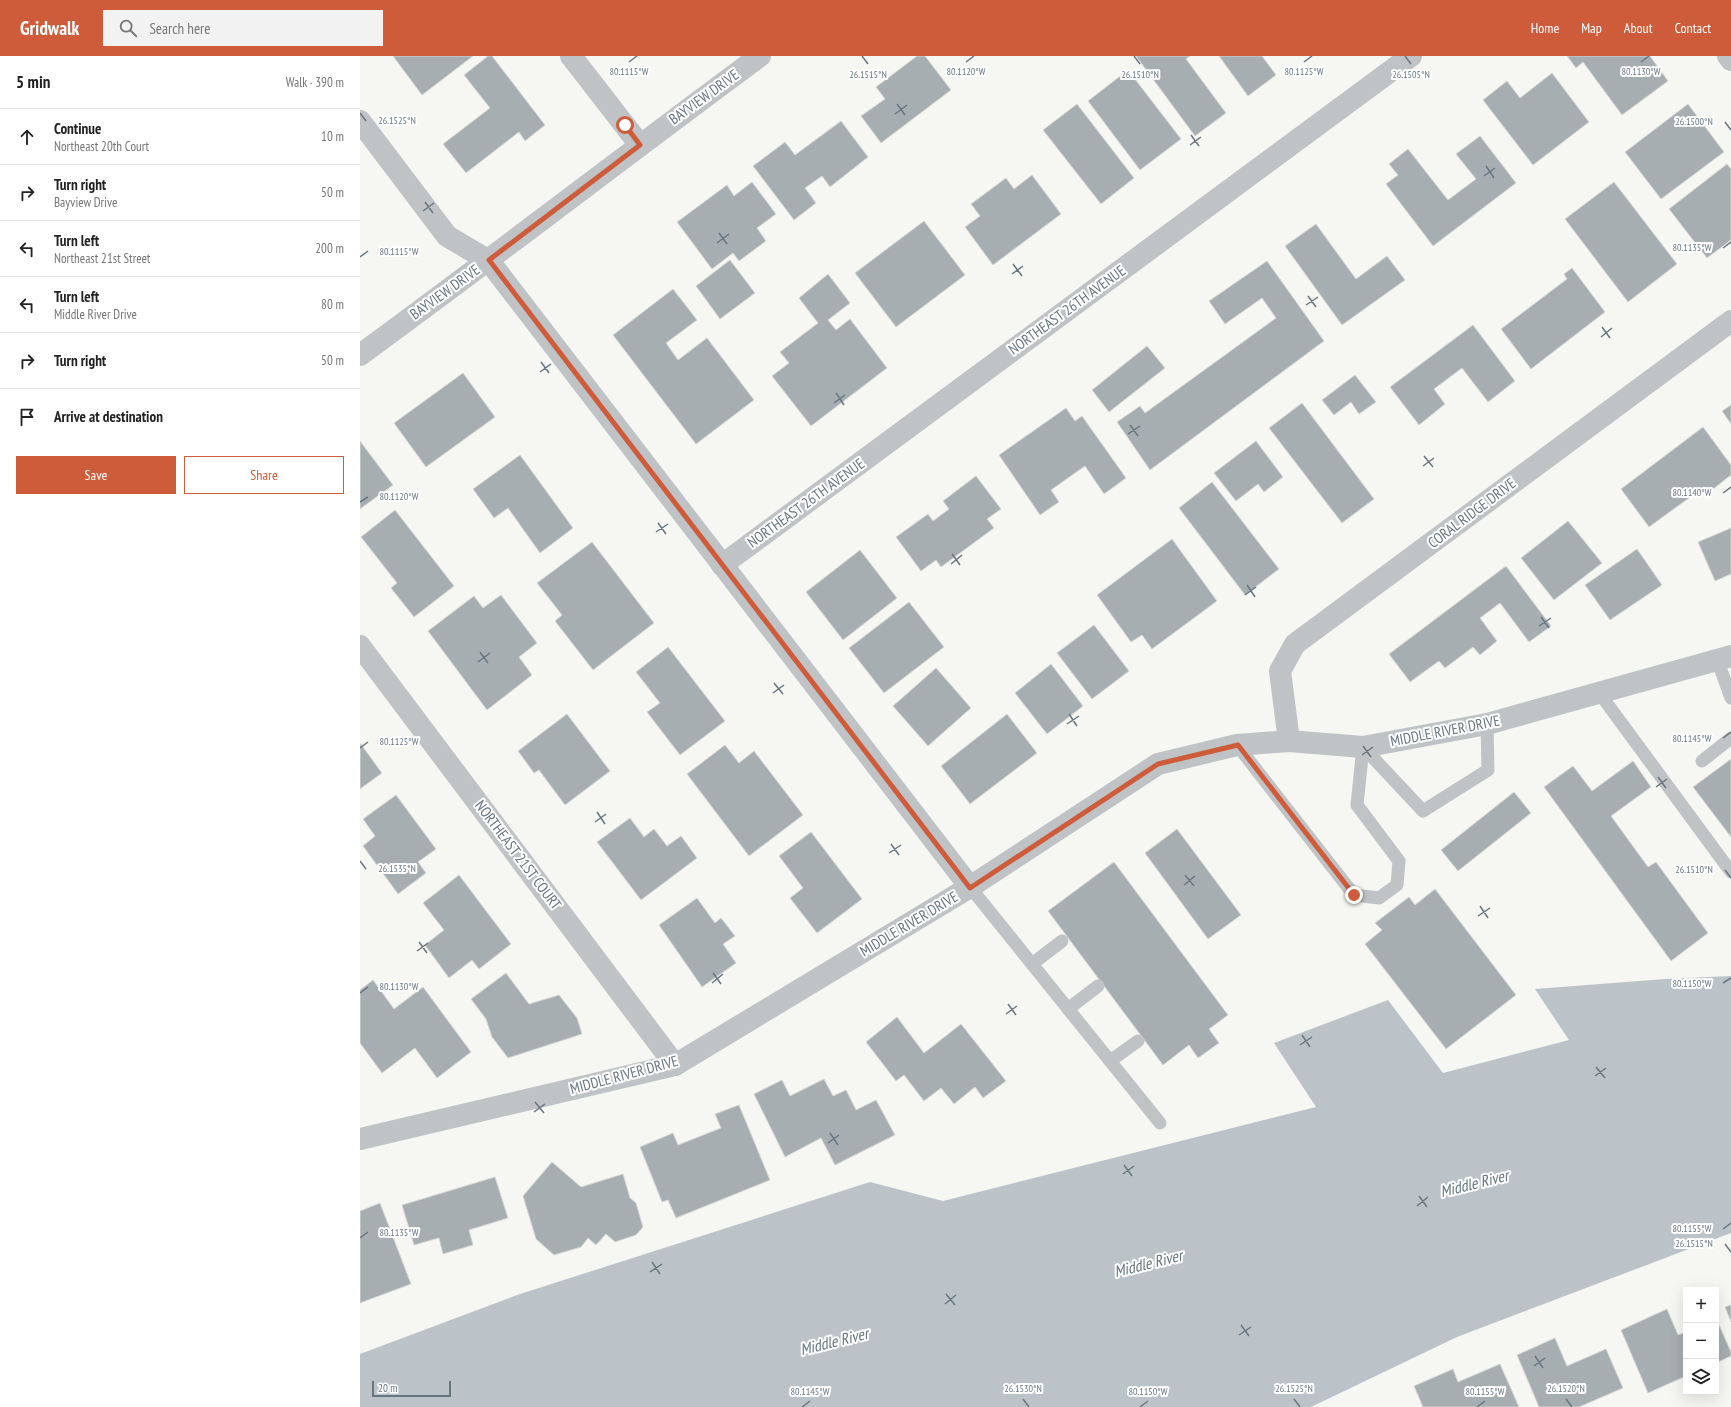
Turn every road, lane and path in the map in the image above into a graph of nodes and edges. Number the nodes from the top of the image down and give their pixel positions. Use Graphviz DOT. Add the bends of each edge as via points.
graph roads {
  1 [pos="571,56"];
  2 [pos="760,56"];
  3 [pos="1411,56"];
  4 [pos="1728,56"];
  5 [pos="1731,60"];
  6 [pos="360,121"];
  7 [pos="640,145"];
  8 [pos="489,260"];
  9 [pos="1731,321"];
  10 [pos="360,355"];
  11 [pos="722,565"];
  12 [pos="360,646"];
  13 [pos="1724,657"];
  14 [pos="1600,694"];
  15 [pos="1731,698"];
  16 [pos="1487,724"];
  17 [pos="1731,738"];
  18 [pos="1290,741"];
  19 [pos="1238,745"];
  20 [pos="1363,747"];
  21 [pos="1702,760"];
  22 [pos="1731,872"];
  23 [pos="970,888"];
  24 [pos="1062,941"];
  25 [pos="1032,964"];
  26 [pos="1098,986"];
  27 [pos="1068,1009"];
  28 [pos="1138,1041"];
  29 [pos="1110,1061"];
  30 [pos="675,1065"];
  31 [pos="1160,1123"];
  32 [pos="360,1138"];
  1 -- 7 [label="street"];
  2 -- 7 [label="street, BAYVIEW DRIVE"];
  3 -- 11 [label="street, NORTHEAST 26TH AVENUE"];
  4 -- 5 [label="street"];
  6 -- 8 [label="street" via="447,236"];
  7 -- 8 [label="street, BAYVIEW DRIVE"];
  8 -- 10 [label="street, BAYVIEW DRIVE"];
  8 -- 11 [label="street"];
  9 -- 18 [label="street, CORAL RIDGE DRIVE" via="1295,644 1280,671"];
  11 -- 23 [label="street"];
  12 -- 30 [label="street, NORTHEAST 21ST COURT"];
  13 -- 14 [label="street, MIDDLE RIVER DRIVE"];
  13 -- 15 [label="lane"];
  14 -- 16 [label="street, MIDDLE RIVER DRIVE"];
  14 -- 22 [label="lane"];
  16 -- 20 [label="street, MIDDLE RIVER DRIVE"];
  16 -- 20 [label="lane" via="1488,770 1423,811"];
  17 -- 21 [label="lane"];
  18 -- 19 [label="street, MIDDLE RIVER DRIVE"];
  18 -- 20 [label="street, MIDDLE RIVER DRIVE"];
  19 -- 20 [label="lane" via="1354,895 1379,898 1397,885 1399,861 1357,805"];
  19 -- 23 [label="street, MIDDLE RIVER DRIVE" via="1158,764"];
  23 -- 25 [label="lane"];
  23 -- 30 [label="street, MIDDLE RIVER DRIVE"];
  24 -- 25 [label="lane"];
  25 -- 27 [label="lane"];
  26 -- 27 [label="lane"];
  27 -- 29 [label="lane"];
  28 -- 29 [label="lane"];
  29 -- 31 [label="lane"];
  30 -- 32 [label="street, MIDDLE RIVER DRIVE"];
}
